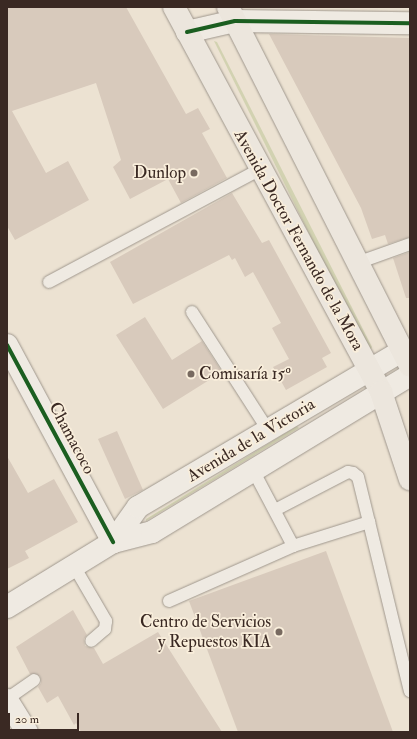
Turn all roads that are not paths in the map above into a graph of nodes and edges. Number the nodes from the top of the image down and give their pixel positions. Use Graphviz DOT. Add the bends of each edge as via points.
graph roads {
  1 [pos="174,7"];
  2 [pos="231,14"];
  3 [pos="410,23"];
  4 [pos="187,32"];
  5 [pos="260,169"];
  6 [pos="410,244"];
  7 [pos="357,263"];
  8 [pos="49,282"];
  9 [pos="192,312"];
  10 [pos="7,346"];
  11 [pos="404,348"];
  12 [pos="370,370"];
  13 [pos="410,375"];
  14 [pos="381,392"];
  15 [pos="268,430"];
  16 [pos="252,470"];
  17 [pos="410,479"];
  18 [pos="275,510"];
  19 [pos="369,522"];
  20 [pos="114,542"];
  21 [pos="293,546"];
  22 [pos="74,566"];
  23 [pos="169,601"];
  24 [pos="7,607"];
  25 [pos="91,641"];
  26 [pos="404,642"];
  27 [pos="34,680"];
  28 [pos="410,691"];
  29 [pos="7,699"];
  30 [pos="27,732"];
  1 -- 4 [label="highway, Avenida Doctor Fernando de la Mora"];
  2 -- 3 [label="main road"];
  2 -- 4 [label="main road"];
  2 -- 7 [label="highway"];
  4 -- 5 [label="highway, Avenida Doctor Fernando de la Mora"];
  5 -- 8 [label="lane"];
  5 -- 12 [label="highway, Avenida Doctor Fernando de la Mora"];
  6 -- 7 [label="lane"];
  7 -- 11 [label="highway"];
  9 -- 15 [label="lane"];
  10 -- 20 [label="main road, Chamacoco"];
  11 -- 12 [label="main road, Avenida de la Victoria"];
  12 -- 14 [label="highway, Avenida Doctor Fernando de la Mora"];
  12 -- 15 [label="main road, Avenida de la Victoria"];
  13 -- 14 [label="main road, Avenida de la Victoria"];
  14 -- 16 [label="main road, Avenida de la Victoria"];
  14 -- 17 [label="highway, Avenida Doctor Fernando de la Mora"];
  15 -- 20 [label="main road, Avenida de la Victoria" via="138,508"];
  16 -- 18 [label="lane"];
  16 -- 20 [label="main road, Avenida de la Victoria" via="152,532"];
  18 -- 19 [label="lane" via="348,472 358,477"];
  18 -- 21 [label="lane"];
  19 -- 21 [label="lane"];
  19 -- 26 [label="lane"];
  20 -- 22 [label="main road, Avenida de la Victoria"];
  21 -- 23 [label="lane"];
  22 -- 24 [label="main road, Avenida de la Victoria"];
  22 -- 25 [label="lane" via="106,621 105,629"];
  26 -- 28 [label="lane"];
  27 -- 29 [label="lane"];
  29 -- 30 [label="main road"];
}
